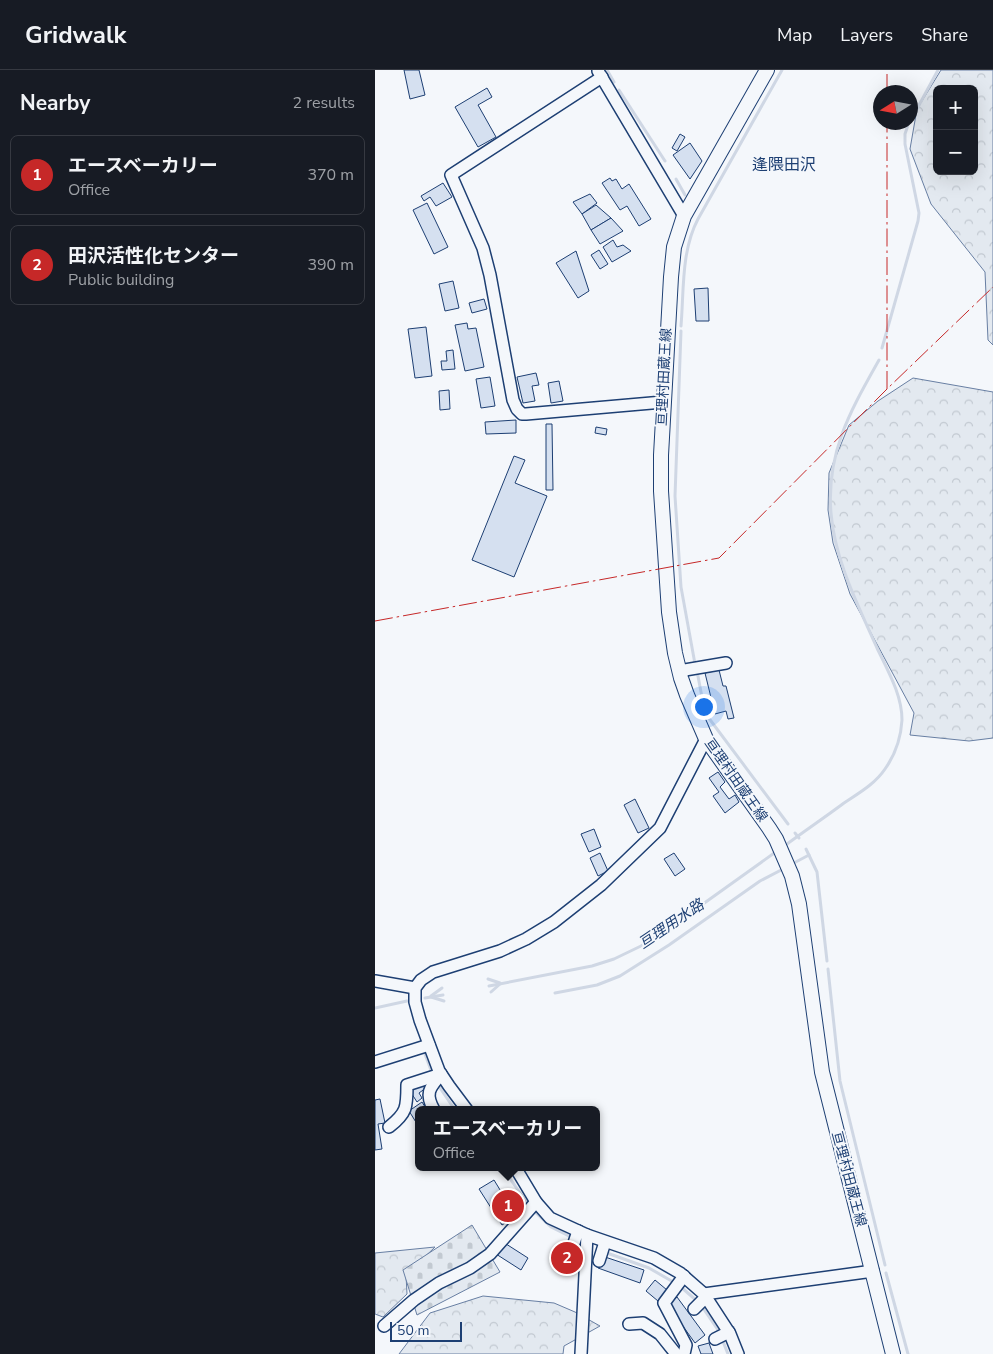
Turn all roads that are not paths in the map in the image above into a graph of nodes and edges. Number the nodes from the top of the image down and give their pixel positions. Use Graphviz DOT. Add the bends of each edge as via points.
graph roads {
  1 [pos="767,70"];
  2 [pos="600,73"];
  3 [pos="684,216"];
  4 [pos="663,402"];
  5 [pos="726,663"];
  6 [pos="679,671"];
  7 [pos="706,739"];
  8 [pos="375,981"];
  9 [pos="415,988"];
  10 [pos="429,1045"];
  11 [pos="375,1062"];
  12 [pos="441,1074"];
  13 [pos="432,1106"];
  14 [pos="464,1106"];
  15 [pos="389,1127"];
  16 [pos="517,1171"];
  17 [pos="536,1202"];
  18 [pos="583,1233"];
  19 [pos="605,1242"];
  20 [pos="574,1243"];
  21 [pos="599,1261"];
  22 [pos="873,1271"];
  23 [pos="684,1276"];
  24 [pos="705,1295"];
  25 [pos="694,1309"];
  26 [pos="629,1324"];
  27 [pos="384,1326"];
  28 [pos="729,1332"];
  29 [pos="715,1339"];
  30 [pos="581,1354"];
  31 [pos="675,1354"];
  32 [pos="684,1354"];
  33 [pos="737,1354"];
  34 [pos="893,1354"];
  1 -- 3 [label="main road, 亘理村田蔵王線"];
  2 -- 3 [label="street"];
  2 -- 4 [label="street" via="451,175 483,248 517,409 526,414"];
  3 -- 4 [label="main road, 亘理村田蔵王線" via="674,247"];
  4 -- 6 [label="main road, 亘理村田蔵王線" via="663,524 671,634"];
  5 -- 6 [label="street"];
  6 -- 7 [label="main road, 亘理村田蔵王線"];
  7 -- 9 [label="street" via="660,828 601,885 554,922 526,939 500,951 433,972"];
  7 -- 22 [label="main road, 亘理村田蔵王線" via="776,839 792,876 799,904 822,1072"];
  8 -- 9 [label="street"];
  9 -- 10 [label="street" via="415,1002"];
  10 -- 11 [label="street"];
  10 -- 12 [label="street"];
  12 -- 13 [label="street" via="431,1085"];
  12 -- 14 [label="street"];
  12 -- 15 [label="street" via="407,1085 407,1108"];
  16 -- 17 [label="street"];
  17 -- 18 [label="street" via="550,1218"];
  17 -- 27 [label="street" via="490,1254 439,1283"];
  18 -- 19 [label="street"];
  18 -- 20 [label="street"];
  18 -- 30 [label="street"];
  19 -- 21 [label="street"];
  19 -- 23 [label="street" via="654,1258"];
  22 -- 24 [label="street"];
  22 -- 34 [label="main road, 亘理村田蔵王線"];
  23 -- 24 [label="street"];
  23 -- 32 [label="street" via="664,1303 686,1345"];
  24 -- 25 [label="street"];
  24 -- 28 [label="street"];
  26 -- 31 [label="street" via="643,1323 660,1334"];
  28 -- 29 [label="street"];
  28 -- 33 [label="street"];
}
